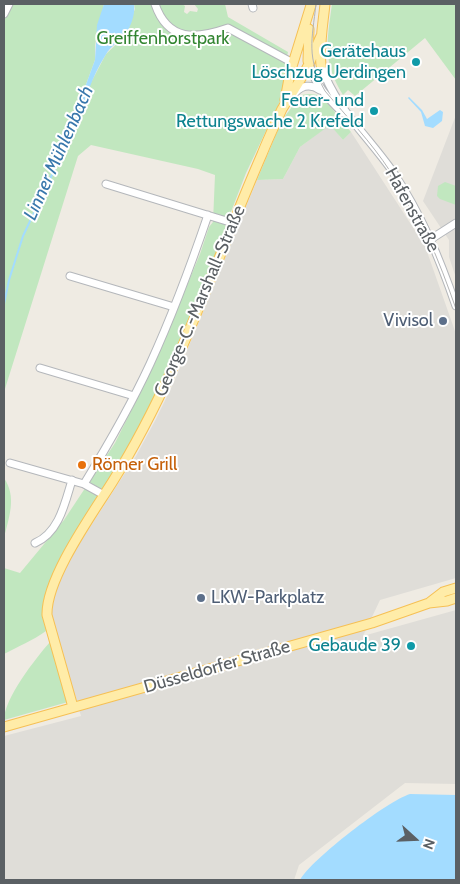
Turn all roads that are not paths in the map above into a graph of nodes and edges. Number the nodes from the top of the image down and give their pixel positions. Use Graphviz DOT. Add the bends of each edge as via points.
graph roads {
  1 [pos="9,4"];
  2 [pos="155,4"];
  3 [pos="311,4"];
  4 [pos="325,4"];
  5 [pos="4,14"];
  6 [pos="321,36"];
  7 [pos="293,63"];
  8 [pos="308,64"];
  9 [pos="322,65"];
  10 [pos="290,78"];
  11 [pos="298,86"];
  12 [pos="326,96"];
  13 [pos="282,109"];
  14 [pos="353,122"];
  15 [pos="106,184"];
  16 [pos="208,215"];
  17 [pos="233,223"];
  18 [pos="456,224"];
  19 [pos="431,239"];
  20 [pos="70,276"];
  21 [pos="456,306"];
  22 [pos="174,307"];
  23 [pos="40,368"];
  24 [pos="134,396"];
  25 [pos="10,463"];
  26 [pos="72,480"];
  27 [pos="84,484"];
  28 [pos="106,491"];
  29 [pos="35,543"];
  30 [pos="456,588"];
  31 [pos="456,598"];
  32 [pos="428,603"];
  33 [pos="73,707"];
  34 [pos="4,727"];
  1 -- 5 [label="street"];
  2 -- 7 [label="street" via="163,20 176,32 208,35 228,28"];
  3 -- 7 [label="main road"];
  3 -- 8 [label="main road, Hafenstraße"];
  4 -- 6 [label="main road, Hafenstraße"];
  6 -- 8 [label="main road, George-C.-Marshall-Straße"];
  6 -- 9 [label="main road, Hafenstraße"];
  7 -- 10 [label="main road"];
  8 -- 11 [label="main road, George-C.-Marshall-Straße"];
  8 -- 12 [label="street, Hafenstraße"];
  9 -- 14 [label="street, Hafenstraße" via="334,95"];
  10 -- 11 [label="street" via="291,83"];
  10 -- 13 [label="main road"];
  11 -- 12 [label="street" via="316,87"];
  11 -- 13 [label="main road, George-C.-Marshall-Straße"];
  12 -- 14 [label="street, Hafenstraße"];
  13 -- 17 [label="main road, George-C.-Marshall-Straße"];
  14 -- 19 [label="street, Hafenstraße" via="391,171"];
  15 -- 16 [label="street"];
  16 -- 17 [label="street"];
  16 -- 22 [label="street"];
  17 -- 28 [label="main road, George-C.-Marshall-Straße" via="169,378"];
  18 -- 19 [label="street"];
  19 -- 21 [label="street, Hafenstraße"];
  20 -- 22 [label="street"];
  22 -- 24 [label="street"];
  23 -- 24 [label="street"];
  24 -- 27 [label="street"];
  25 -- 26 [label="street"];
  26 -- 27 [label="street"];
  26 -- 29 [label="street" via="61,516 43,540"];
  27 -- 28 [label="street"];
  28 -- 33 [label="main road, George-C.-Marshall-Straße" via="61,567 47,605"];
  30 -- 32 [label="main road, Düsseldorfer Straße" via="443,592"];
  31 -- 32 [label="main road, Düsseldorfer Straße"];
  32 -- 33 [label="main road, Düsseldorfer Straße"];
  33 -- 34 [label="main road, Düsseldorfer Straße"];
}
